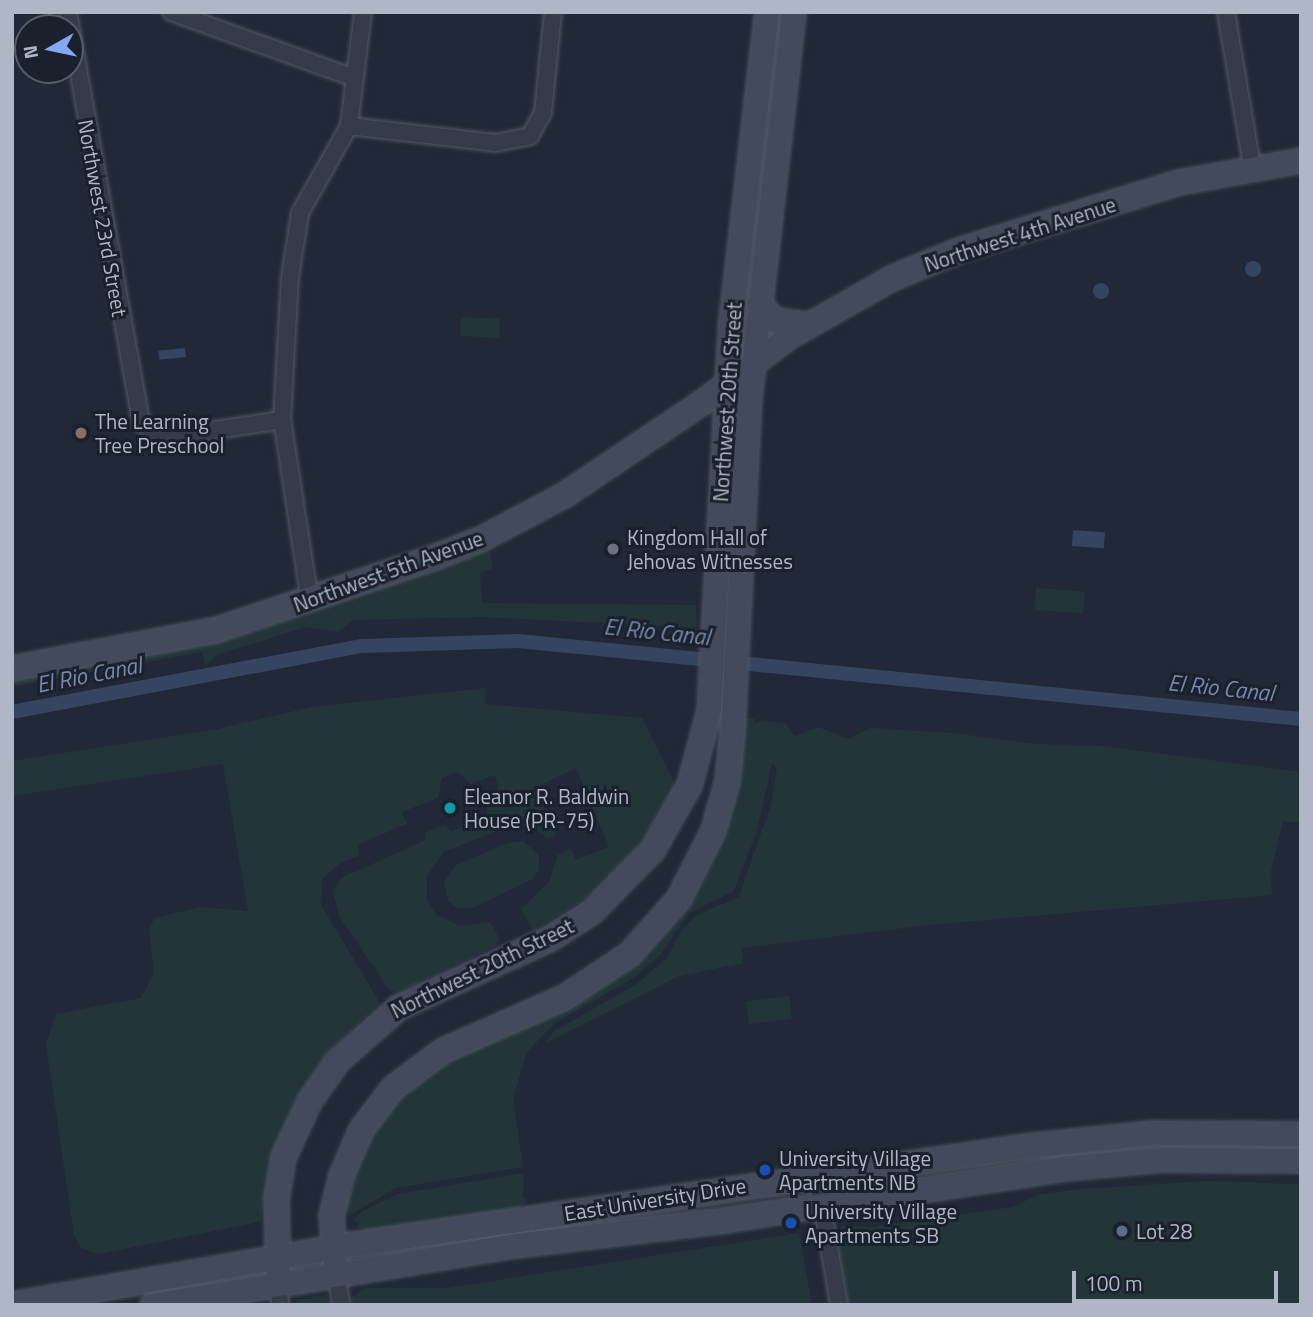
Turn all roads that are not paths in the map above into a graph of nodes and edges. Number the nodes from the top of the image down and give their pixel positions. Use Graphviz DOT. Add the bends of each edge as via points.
graph roads {
  1 [pos="68,12"];
  2 [pos="171,12"];
  3 [pos="363,12"];
  4 [pos="553,12"];
  5 [pos="1226,12"];
  6 [pos="766,20"];
  7 [pos="792,22"];
  8 [pos="354,78"];
  9 [pos="349,126"];
  10 [pos="1301,160"];
  11 [pos="1252,166"];
  12 [pos="759,303"];
  13 [pos="808,324"];
  14 [pos="752,363"];
  15 [pos="726,384"];
  16 [pos="282,420"];
  17 [pos="717,597"];
  18 [pos="741,598"];
  19 [pos="310,602"];
  20 [pos="12,668"];
  21 [pos="1301,1134"];
  22 [pos="1301,1160"];
  23 [pos="817,1176"];
  24 [pos="822,1205"];
  25 [pos="332,1247"];
  26 [pos="276,1256"];
  27 [pos="336,1272"];
  28 [pos="278,1281"];
  29 [pos="12,1304"];
  30 [pos="152,1305"];
  31 [pos="280,1305"];
  32 [pos="341,1305"];
  33 [pos="839,1305"];
  1 -- 16 [label="street, Northwest 23rd Street" via="141,424 164,438"];
  2 -- 8 [label="street"];
  3 -- 8 [label="street"];
  4 -- 9 [label="street" via="543,113 530,136 495,143"];
  5 -- 11 [label="street"];
  6 -- 7 [label="street"];
  6 -- 15 [label="street, Northwest 20th Street"];
  7 -- 12 [label="street, Northwest 20th Street"];
  8 -- 9 [label="street"];
  9 -- 16 [label="street" via="300,213 290,277"];
  10 -- 11 [label="street, Northwest 4th Avenue"];
  11 -- 13 [label="street, Northwest 4th Avenue" via="1179,182 961,249 853,296"];
  12 -- 13 [label="street" via="774,320"];
  12 -- 14 [label="street, Northwest 20th Street"];
  13 -- 14 [label="street, Northwest 4th Avenue"];
  14 -- 15 [label="street, Northwest 4th Avenue"];
  14 -- 18 [label="street, Northwest 20th Street"];
  15 -- 17 [label="street, Northwest 20th Street"];
  15 -- 19 [label="street, Northwest 5th Avenue" via="530,515 434,558"];
  16 -- 19 [label="street"];
  17 -- 18 [label="street"];
  17 -- 26 [label="street, Northwest 20th Street" via="705,737 667,830 634,873 592,911 550,938 398,1007 337,1061 309,1101 283,1157 276,1199"];
  18 -- 25 [label="street, Northwest 20th Street" via="727,781 713,830 678,899 648,937 588,984 443,1050 392,1088 350,1153 331,1216"];
  19 -- 20 [label="street, Northwest 5th Avenue" via="214,630"];
  21 -- 23 [label="street, East University Drive" via="1202,1131 1110,1136"];
  22 -- 24 [label="street, East University Drive" via="1109,1162"];
  23 -- 24 [label="street"];
  23 -- 25 [label="street, East University Drive"];
  24 -- 27 [label="street, East University Drive"];
  24 -- 33 [label="street"];
  25 -- 26 [label="street, East University Drive"];
  25 -- 27 [label="street, Northwest 20th Street"];
  26 -- 28 [label="street, Northwest 20th Street"];
  26 -- 29 [label="street, East University Drive"];
  27 -- 28 [label="street, East University Drive"];
  27 -- 32 [label="street, Northwest 20th Street"];
  28 -- 30 [label="street, East University Drive"];
  28 -- 31 [label="street, Northwest 20th Street"];
}
